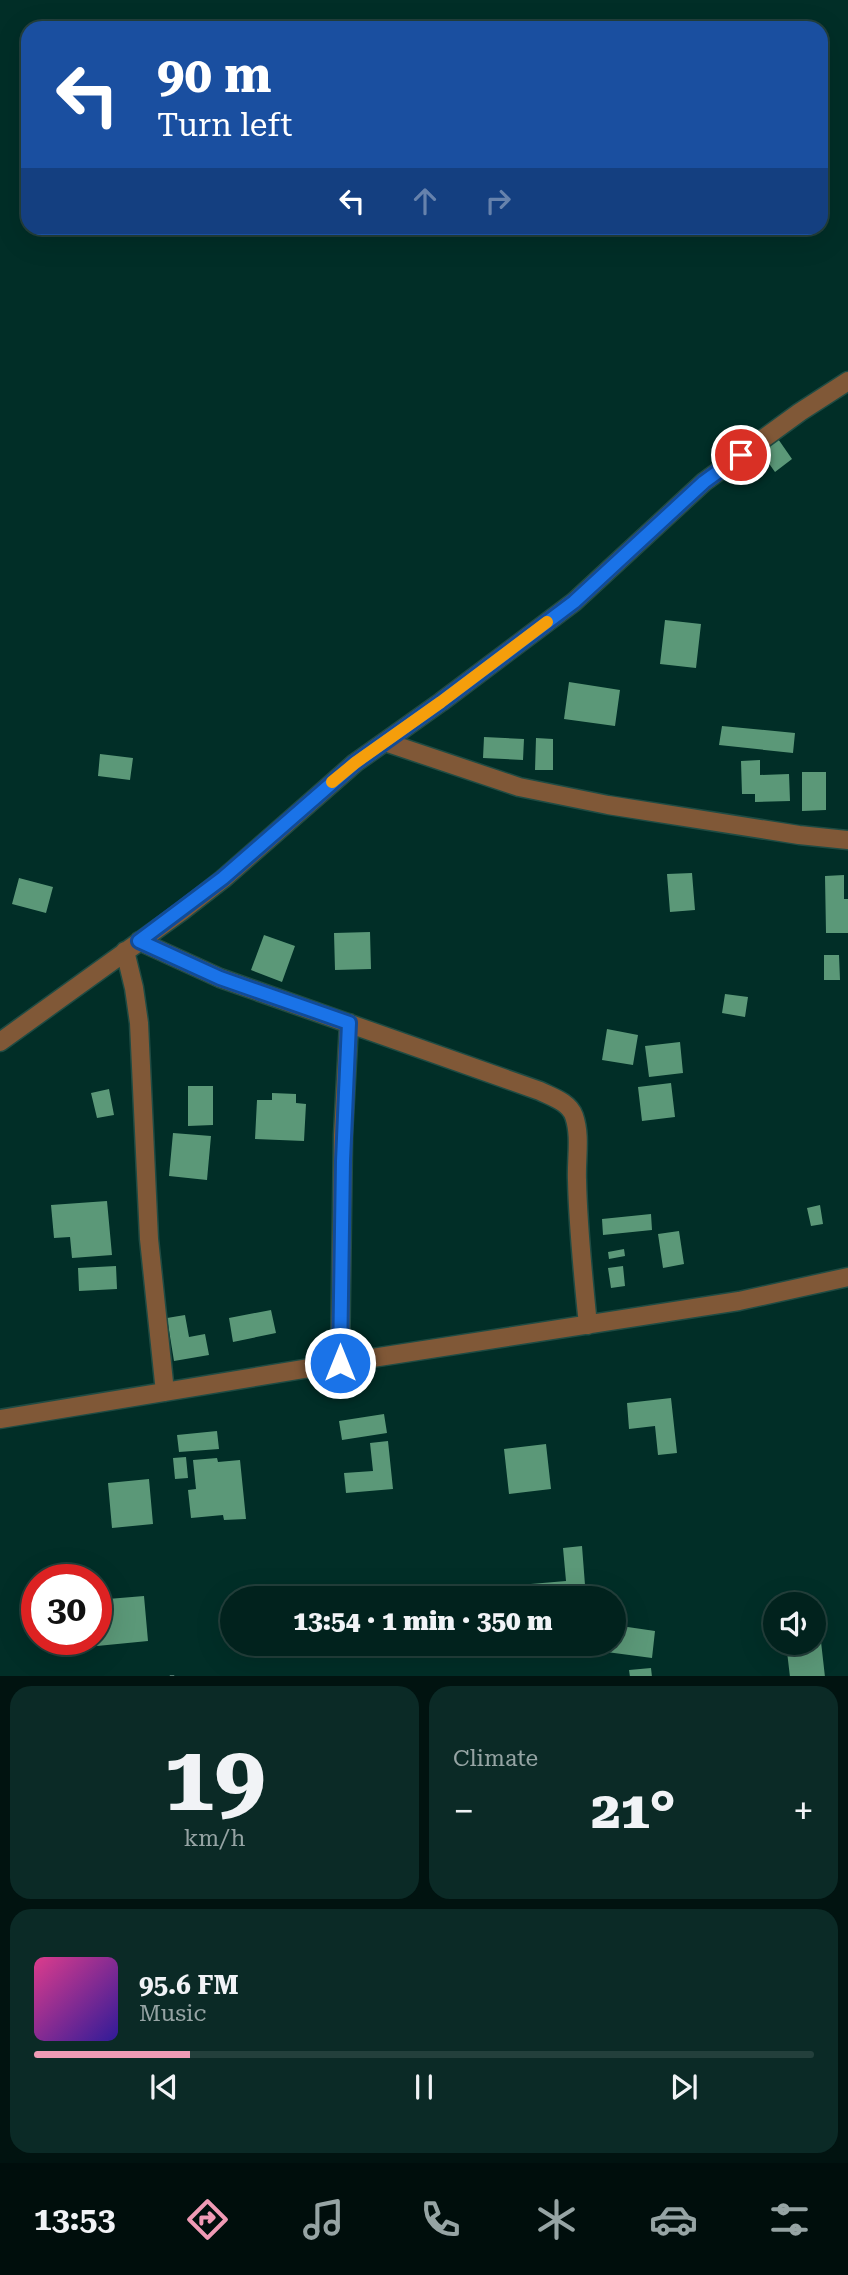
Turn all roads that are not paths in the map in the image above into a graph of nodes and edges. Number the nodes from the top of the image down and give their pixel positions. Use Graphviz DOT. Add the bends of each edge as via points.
graph roads {
  1 [pos="848,381"];
  2 [pos="385,742"];
  3 [pos="848,840"];
  4 [pos="132,946"];
  5 [pos="349,1023"];
  6 [pos="0,1042"];
  7 [pos="848,1277"];
  8 [pos="588,1325"];
  9 [pos="340,1363"];
  10 [pos="165,1392"];
  11 [pos="0,1419"];
  1 -- 2 [label="street" via="704,482 574,602"];
  2 -- 3 [label="street" via="519,787 608,805"];
  2 -- 4 [label="street" via="223,878"];
  4 -- 5 [label="street"];
  4 -- 6 [label="street"];
  4 -- 10 [label="street" via="149,1239"];
  5 -- 8 [label="street" via="566,1104 577,1133 576,1178"];
  5 -- 9 [label="street"];
  7 -- 8 [label="street" via="739,1301"];
  8 -- 9 [label="street"];
  9 -- 10 [label="street"];
  10 -- 11 [label="street"];
}
